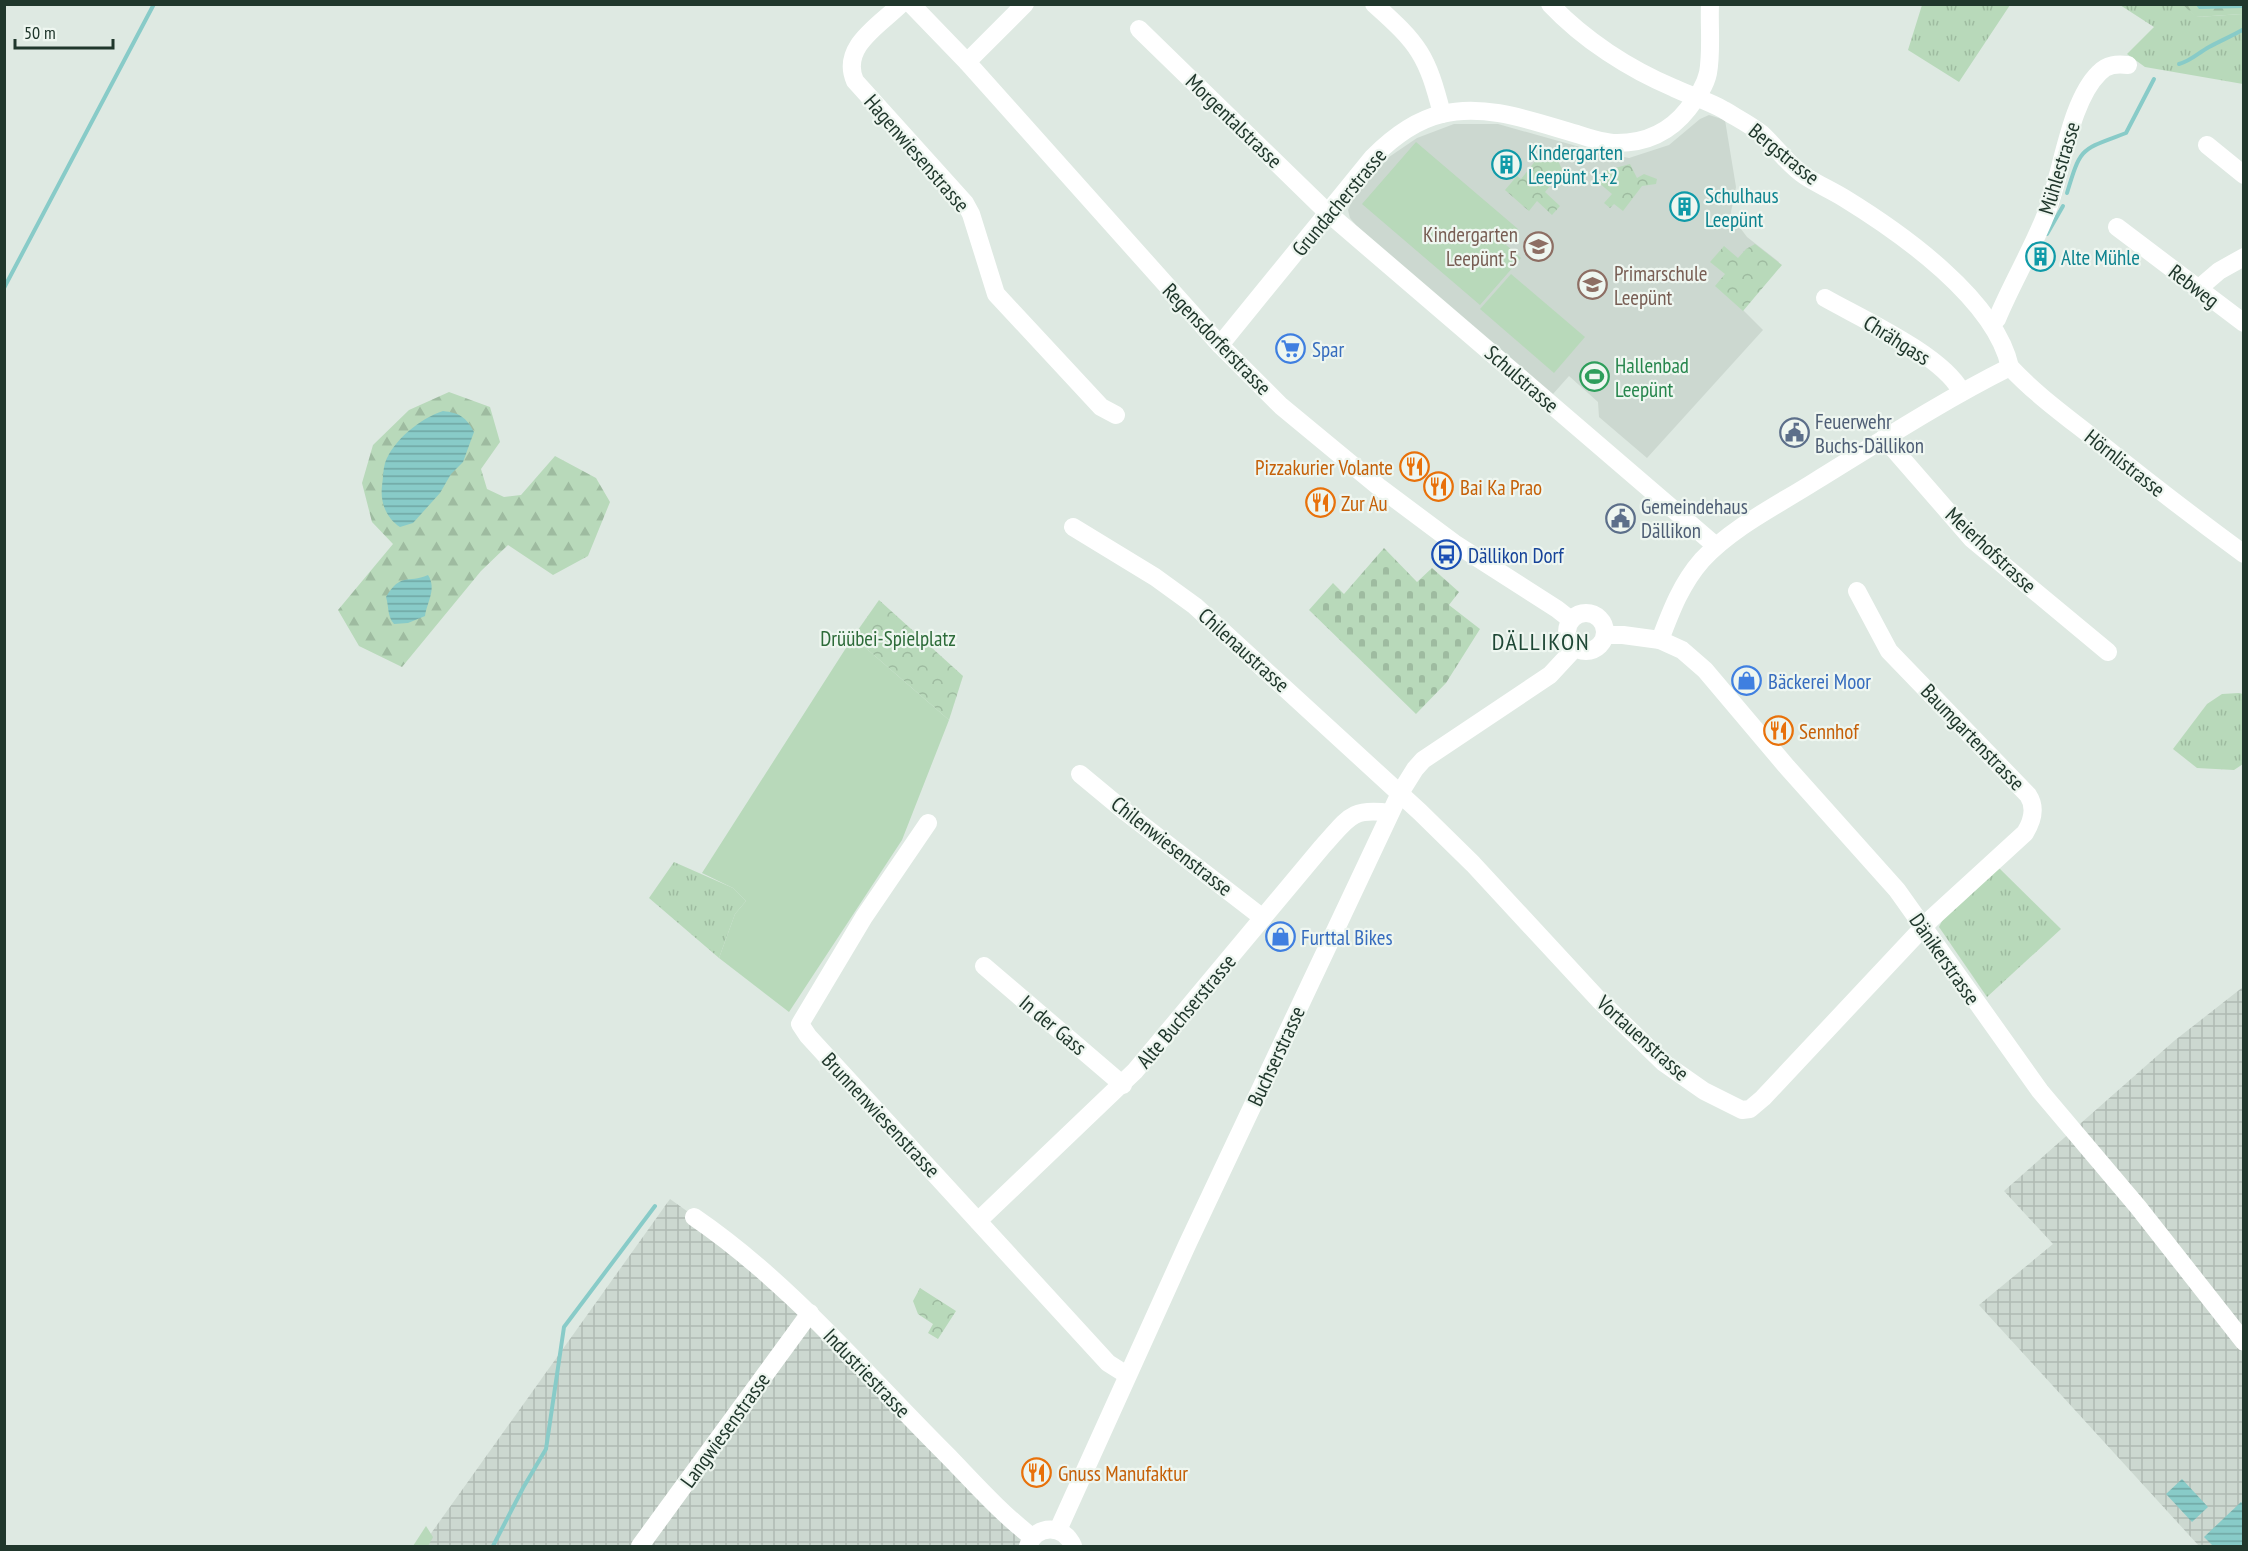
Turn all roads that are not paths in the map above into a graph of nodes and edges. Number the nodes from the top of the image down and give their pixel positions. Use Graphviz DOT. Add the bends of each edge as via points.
graph roads {
  1 [pos="901,4"];
  2 [pos="911,4"];
  3 [pos="1025,4"];
  4 [pos="1374,4"];
  5 [pos="1550,4"];
  6 [pos="1710,4"];
  7 [pos="1139,29"];
  8 [pos="967,62"];
  9 [pos="2128,65"];
  10 [pos="1696,97"];
  11 [pos="1442,114"];
  12 [pos="2206,146"];
  13 [pos="2244,176"];
  14 [pos="1328,213"];
  15 [pos="2117,227"];
  16 [pos="2244,257"];
  17 [pos="2198,289"];
  18 [pos="1825,298"];
  19 [pos="2244,323"];
  20 [pos="1992,324"];
  21 [pos="1220,345"];
  22 [pos="2010,367"];
  23 [pos="1961,391"];
  24 [pos="1116,415"];
  25 [pos="1884,438"];
  26 [pos="1073,527"];
  27 [pos="1716,546"];
  28 [pos="2244,554"];
  29 [pos="1857,591"];
  30 [pos="1571,620"];
  31 [pos="1605,635"];
  32 [pos="1660,640"];
  33 [pos="1575,648"];
  34 [pos="2108,652"];
  35 [pos="1080,774"];
  36 [pos="1400,793"];
  37 [pos="1390,813"];
  38 [pos="928,823"];
  39 [pos="1263,918"];
  40 [pos="1923,928"];
  41 [pos="984,966"];
  42 [pos="1123,1085"];
  43 [pos="694,1217"];
  44 [pos="978,1221"];
  45 [pos="810,1313"];
  46 [pos="2244,1341"];
  47 [pos="1127,1375"];
  48 [pos="1058,1530"];
  49 [pos="1030,1542"];
  50 [pos="640,1546"];
  51 [pos="1073,1546"];
  1 -- 24 [label="street, Hagenwiesenstrasse" via="854,52 851,66 855,81 965,203 996,294 1101,407"];
  2 -- 8 [label="street, Regensdorferstrasse"];
  3 -- 8 [label="street"];
  4 -- 11 [label="street" via="1420,51 1434,81"];
  5 -- 10 [label="street, Bergstrasse" via="1575,28 1625,62"];
  6 -- 10 [label="street, Grundacherstrasse" via="1708,72"];
  7 -- 14 [label="street, Morgentalstrasse"];
  8 -- 21 [label="street, Regensdorferstrasse"];
  9 -- 20 [label="street, Mühlestrasse" via="2115,64 2098,73 2083,97 2045,217"];
  10 -- 11 [label="street, Grundacherstrasse" via="1669,129 1639,141 1615,143 1500,113"];
  10 -- 20 [label="street, Bergstrasse" via="1757,130 1804,175 1898,234 1960,287"];
  11 -- 14 [label="street, Grundacherstrasse" via="1385,144"];
  12 -- 13 [label="street"];
  14 -- 21 [label="street, Grundacherstrasse"];
  14 -- 27 [label="street, Schulstrasse"];
  15 -- 17 [label="street, Rebweg"];
  16 -- 17 [label="street"];
  17 -- 19 [label="street, Rebweg"];
  18 -- 23 [label="street, Chrähgass" via="1901,340 1949,374"];
  20 -- 22 [label="street, Bergstrasse"];
  21 -- 30 [label="street, Regensdorferstrasse" via="1281,406 1379,487 1454,543"];
  22 -- 23 [label="street"];
  22 -- 28 [label="street, Hörnlistrasse" via="2067,417"];
  23 -- 25 [label="street"];
  25 -- 27 [label="street"];
  25 -- 34 [label="street, Meierhofstrasse" via="1972,539"];
  26 -- 36 [label="street, Chilenaustrasse" via="1179,592"];
  27 -- 32 [label="street" via="1680,590"];
  29 -- 40 [label="street, Baumgartenstrasse" via="1889,651 2032,802 2033,815 2025,833"];
  30 -- 31 [label="street" via="1581,614 1594,615 1603,623"];
  30 -- 33 [label="street" via="1567,635"];
  31 -- 32 [label="street, Dänikerstrasse"];
  31 -- 33 [label="street" via="1594,650"];
  32 -- 40 [label="street, Dänikerstrasse" via="1682,650 1705,670 1897,890"];
  33 -- 36 [label="street, Buchserstrasse" via="1556,670 1527,692 1423,760"];
  35 -- 39 [label="street, Chilenwiesenstrasse"];
  36 -- 37 [label="street, Buchserstrasse"];
  36 -- 40 [label="street, Vortauenstrasse" via="1664,1063 1704,1091 1742,1110 1750,1109 1763,1098"];
  37 -- 39 [label="street, Alte Buchserstrasse" via="1370,810 1354,814"];
  37 -- 47 [label="street, Buchserstrasse"];
  38 -- 44 [label="street, Brunnenwiesenstrasse" via="864,918 801,1024"];
  39 -- 42 [label="street, Alte Buchserstrasse"];
  40 -- 46 [label="street, Dänikerstrasse" via="2040,1091"];
  41 -- 42 [label="street, In der Gass"];
  42 -- 44 [label="street, Alte Buchserstrasse"];
  43 -- 45 [label="street, Industriestrasse" via="736,1247"];
  44 -- 47 [label="street, Brunnenwiesenstrasse" via="1108,1363"];
  45 -- 49 [label="street, Industriestrasse"];
  45 -- 50 [label="street, Langwiesenstrasse"];
  47 -- 48 [label="street, Buchserstrasse"];
  48 -- 49 [label="street" via="1044,1530"];
  48 -- 51 [label="street"];
}
